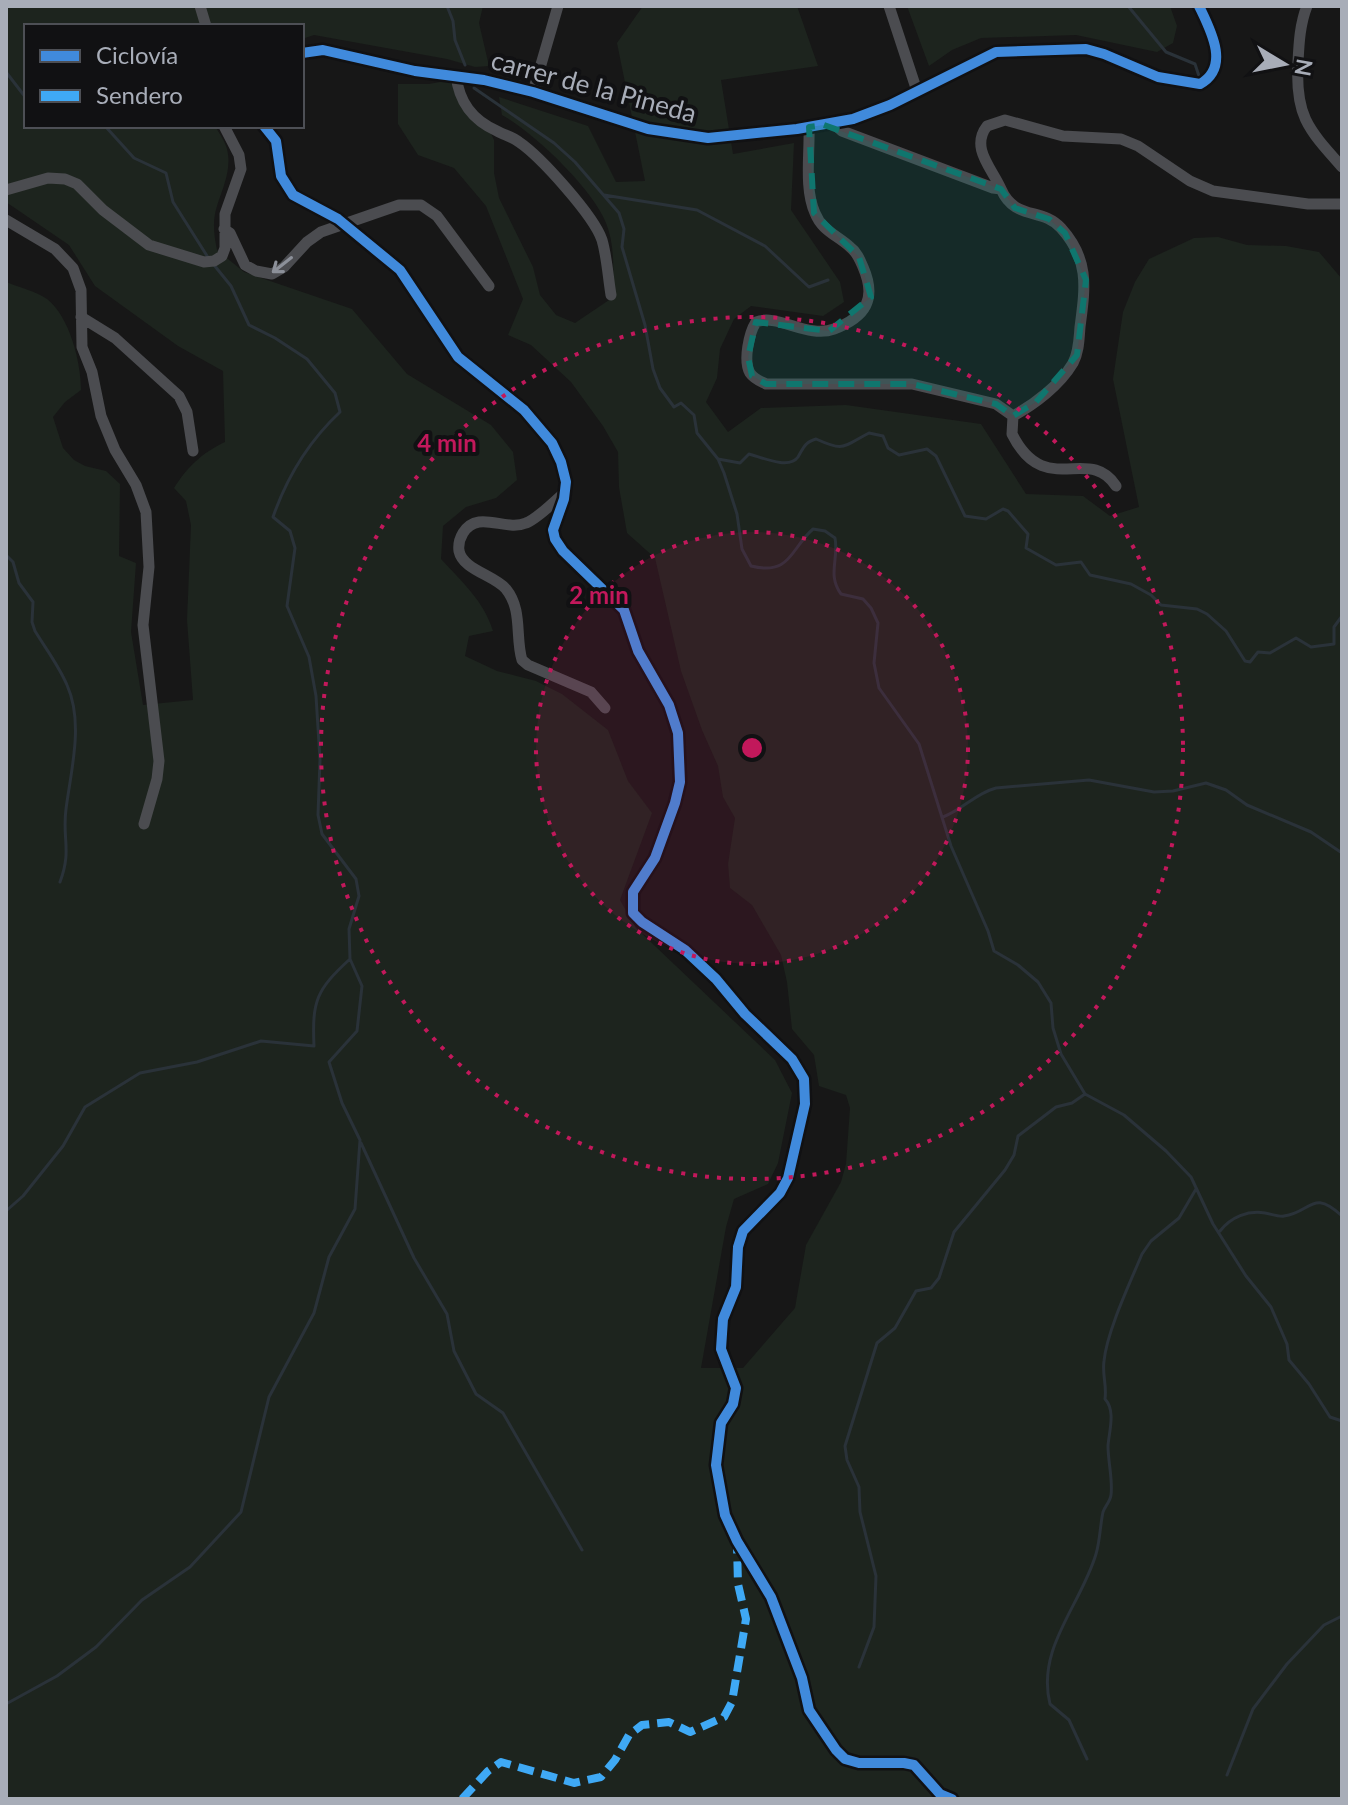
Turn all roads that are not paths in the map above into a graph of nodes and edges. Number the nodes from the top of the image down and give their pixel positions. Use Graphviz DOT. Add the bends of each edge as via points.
graph roads {
  1 [pos="558,6"];
  2 [pos="889,6"];
  3 [pos="1199,6"];
  4 [pos="1307,6"];
  5 [pos="304,53"];
  6 [pos="456,75"];
  7 [pos="917,91"];
  8 [pos="533,92"];
  9 [pos="834,124"];
  10 [pos="809,127"];
  11 [pos="225,128"];
  12 [pos="266,128"];
  13 [pos="1342,167"];
  14 [pos="1001,189"];
  15 [pos="6,190"];
  16 [pos="1342,204"];
  17 [pos="6,220"];
  18 [pos="346,225"];
  19 [pos="224,228"];
  20 [pos="489,286"];
  21 [pos="611,295"];
  22 [pos="81,317"];
  23 [pos="1013,416"];
  24 [pos="193,451"];
  25 [pos="1116,486"];
  26 [pos="565,493"];
  27 [pos="605,708"];
  28 [pos="144,824"];
  29 [pos="952,1799"];
  1 -- 8 [label="street"];
  2 -- 7 [label="street"];
  3 -- 7 [label="street, carrer de la Pineda" via="1216,51 1210,77 1200,84 1158,77 1076,48 996,52"];
  4 -- 13 [label="street" via="1297,98 1316,139"];
  5 -- 6 [label="street, carrer de la Pineda" via="323,50"];
  6 -- 8 [label="street, carrer de la Pineda"];
  6 -- 21 [label="street" via="471,113 520,142 596,226"];
  7 -- 9 [label="street, carrer de la Pineda"];
  8 -- 10 [label="street, carrer de la Pineda" via="679,135 722,137"];
  9 -- 10 [label="street, carrer de la Pineda"];
  9 -- 14 [label="street"];
  10 -- 23 [label="street" via="814,213 859,257 870,299 851,319 829,331 756,322 749,372 766,384 912,384 996,404"];
  11 -- 19 [label="street" via="241,169"];
  12 -- 18 [label="street" via="276,141 281,176 293,195"];
  14 -- 16 [label="street" via="980,140 987,126 1005,120 1063,136 1121,139 1213,191"];
  14 -- 23 [label="street" via="1015,208 1059,225 1082,262 1086,280 1077,355 1036,402"];
  15 -- 19 [label="street" via="48,178 72,181 149,245 204,262 222,256"];
  17 -- 22 [label="street" via="43,241 73,268 81,290"];
  18 -- 19 [label="street, one-way" via="314,236 284,267 268,274 245,265"];
  18 -- 20 [label="street" via="399,205 421,205 437,216"];
  18 -- 26 [label="street" via="400,270 458,357 534,420 561,462"];
  22 -- 24 [label="street" via="115,338 179,396"];
  22 -- 28 [label="street" via="82,347 101,416 142,499 148,525 143,625 159,761"];
  23 -- 25 [label="street" via="1015,441 1036,465 1055,470 1083,467 1104,474"];
  26 -- 27 [label="street" via="528,523 473,524 463,533 459,551 510,596 522,660 591,692"];
  26 -- 29 [label="street" via="555,539 624,610 678,733 680,782 675,803 655,858 633,892 633,913 716,979 792,1059 804,1079 805,1104 788,1178 743,1231 736,1287 720,1332 736,1388 721,1423 716,1465 725,1515 771,1597 809,1710 839,1755 867,1765 914,1765 940,1794"];
}
